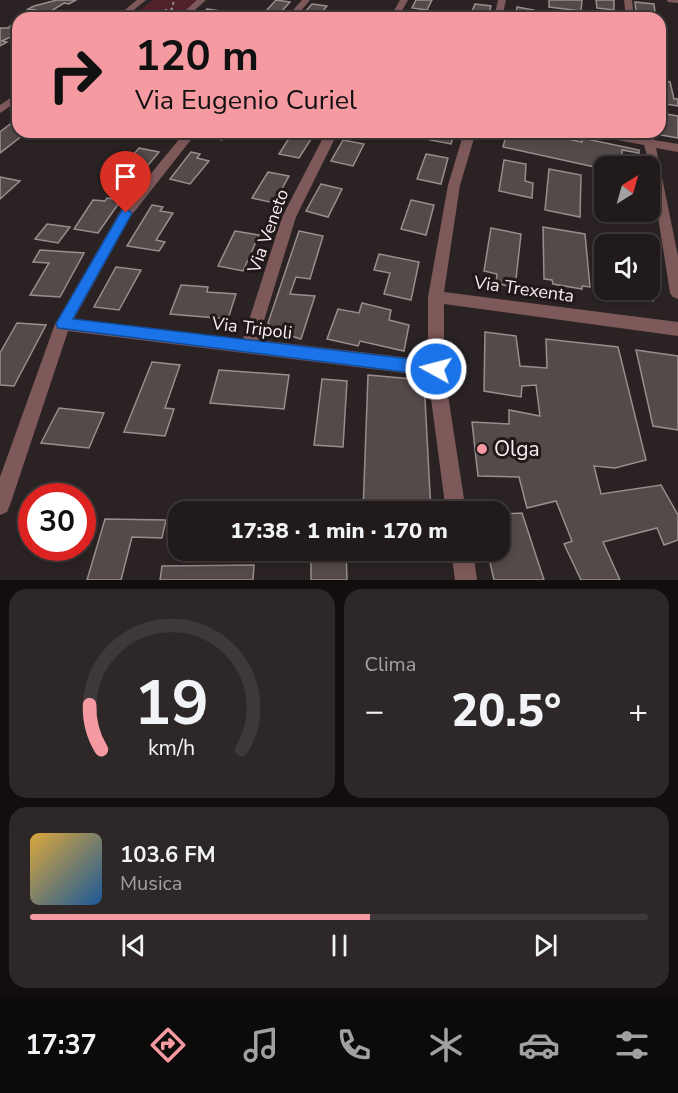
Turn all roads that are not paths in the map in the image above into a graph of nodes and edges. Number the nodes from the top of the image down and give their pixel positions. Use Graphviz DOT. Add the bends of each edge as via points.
graph roads {
  1 [pos="142,0"];
  2 [pos="202,0"];
  3 [pos="306,0"];
  4 [pos="671,0"];
  5 [pos="678,1"];
  6 [pos="126,12"];
  7 [pos="188,12"];
  8 [pos="295,12"];
  9 [pos="12,101"];
  10 [pos="0,110"];
  11 [pos="186,138"];
  12 [pos="329,138"];
  13 [pos="468,138"];
  14 [pos="647,138"];
  15 [pos="650,138"];
  16 [pos="678,148"];
  17 [pos="678,293"];
  18 [pos="435,297"];
  19 [pos="63,324"];
  20 [pos="678,329"];
  21 [pos="248,347"];
  22 [pos="436,369"];
  23 [pos="454,501"];
  24 [pos="0,505"];
  25 [pos="463,561"];
  26 [pos="466,580"];
  1 -- 6 [label="street"];
  2 -- 7 [label="street"];
  3 -- 8 [label="street"];
  4 -- 5 [label="street"];
  9 -- 10 [label="street"];
  11 -- 19 [label="street" via="126,213"];
  12 -- 21 [label="street, Via Veneto" via="289,217"];
  13 -- 18 [label="street" via="454,185"];
  14 -- 17 [label="street"];
  15 -- 16 [label="street"];
  18 -- 20 [label="street, Via Trexenta"];
  18 -- 22 [label="street"];
  19 -- 21 [label="street, Via Tripoli"];
  19 -- 24 [label="street"];
  21 -- 22 [label="street, Via Tripoli"];
  22 -- 23 [label="street"];
  25 -- 26 [label="street"];
}
